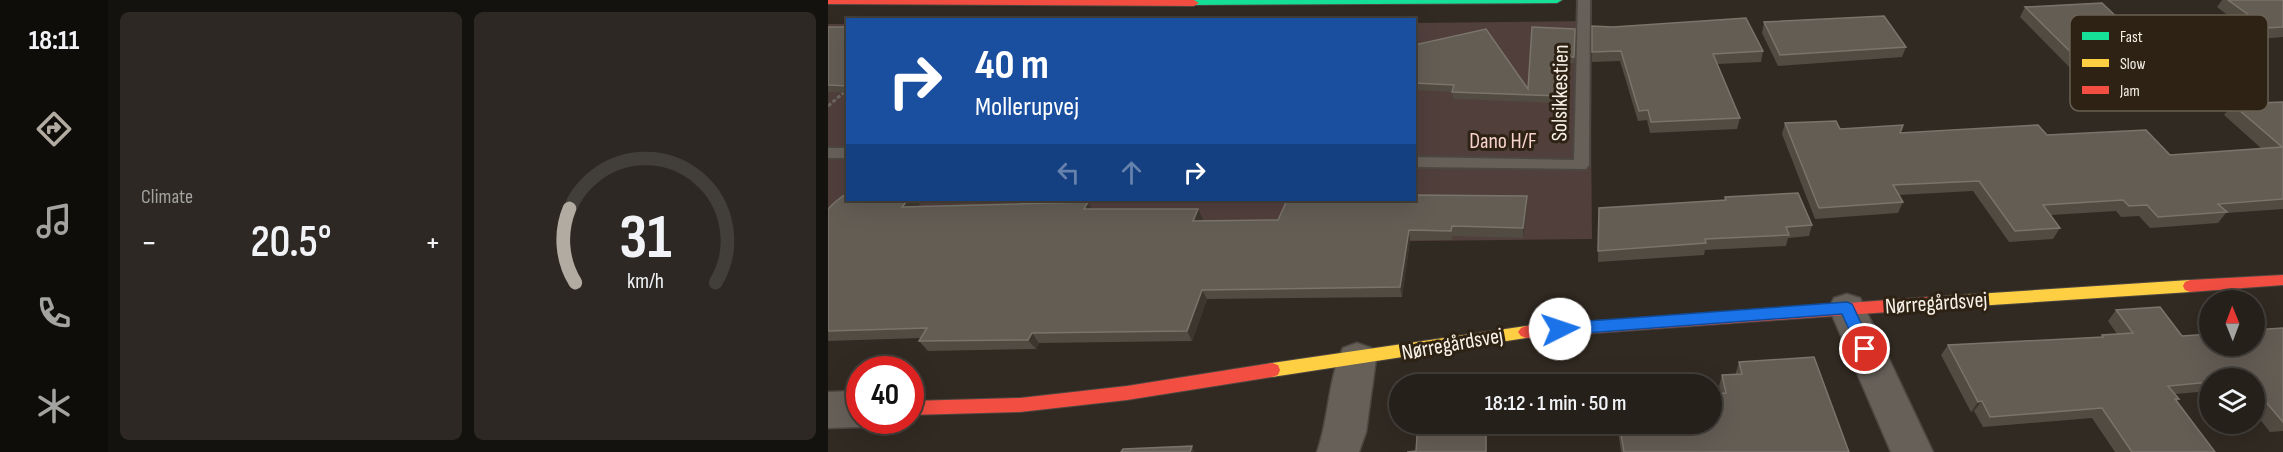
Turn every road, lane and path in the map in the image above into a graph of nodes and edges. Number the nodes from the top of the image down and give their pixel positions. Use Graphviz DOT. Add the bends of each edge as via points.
graph roads {
  1 [pos="1557,0"];
  2 [pos="1584,0"];
  3 [pos="828,1"];
  4 [pos="846,91"];
  5 [pos="828,106"];
  6 [pos="828,153"];
  7 [pos="846,153"];
  8 [pos="1416,162"];
  9 [pos="2283,280"];
  10 [pos="1847,308"];
  11 [pos="1358,359"];
  12 [pos="924,408"];
  13 [pos="846,409"];
  14 [pos="828,410"];
  15 [pos="1338,452"];
  16 [pos="1912,452"];
  1 -- 3 [label="street" via="1098,4"];
  2 -- 8 [label="lane, Solsikkestien" via="1581,165"];
  4 -- 5 [label="path"];
  6 -- 7 [label="lane"];
  9 -- 10 [label="street, Nørregårdsvej"];
  10 -- 11 [label="street, Nørregårdsvej" via="1512,333"];
  10 -- 16 [label="street"];
  11 -- 12 [label="street, Nørregårdsvej" via="1020,405"];
  11 -- 15 [label="street"];
  13 -- 14 [label="street"];
}
